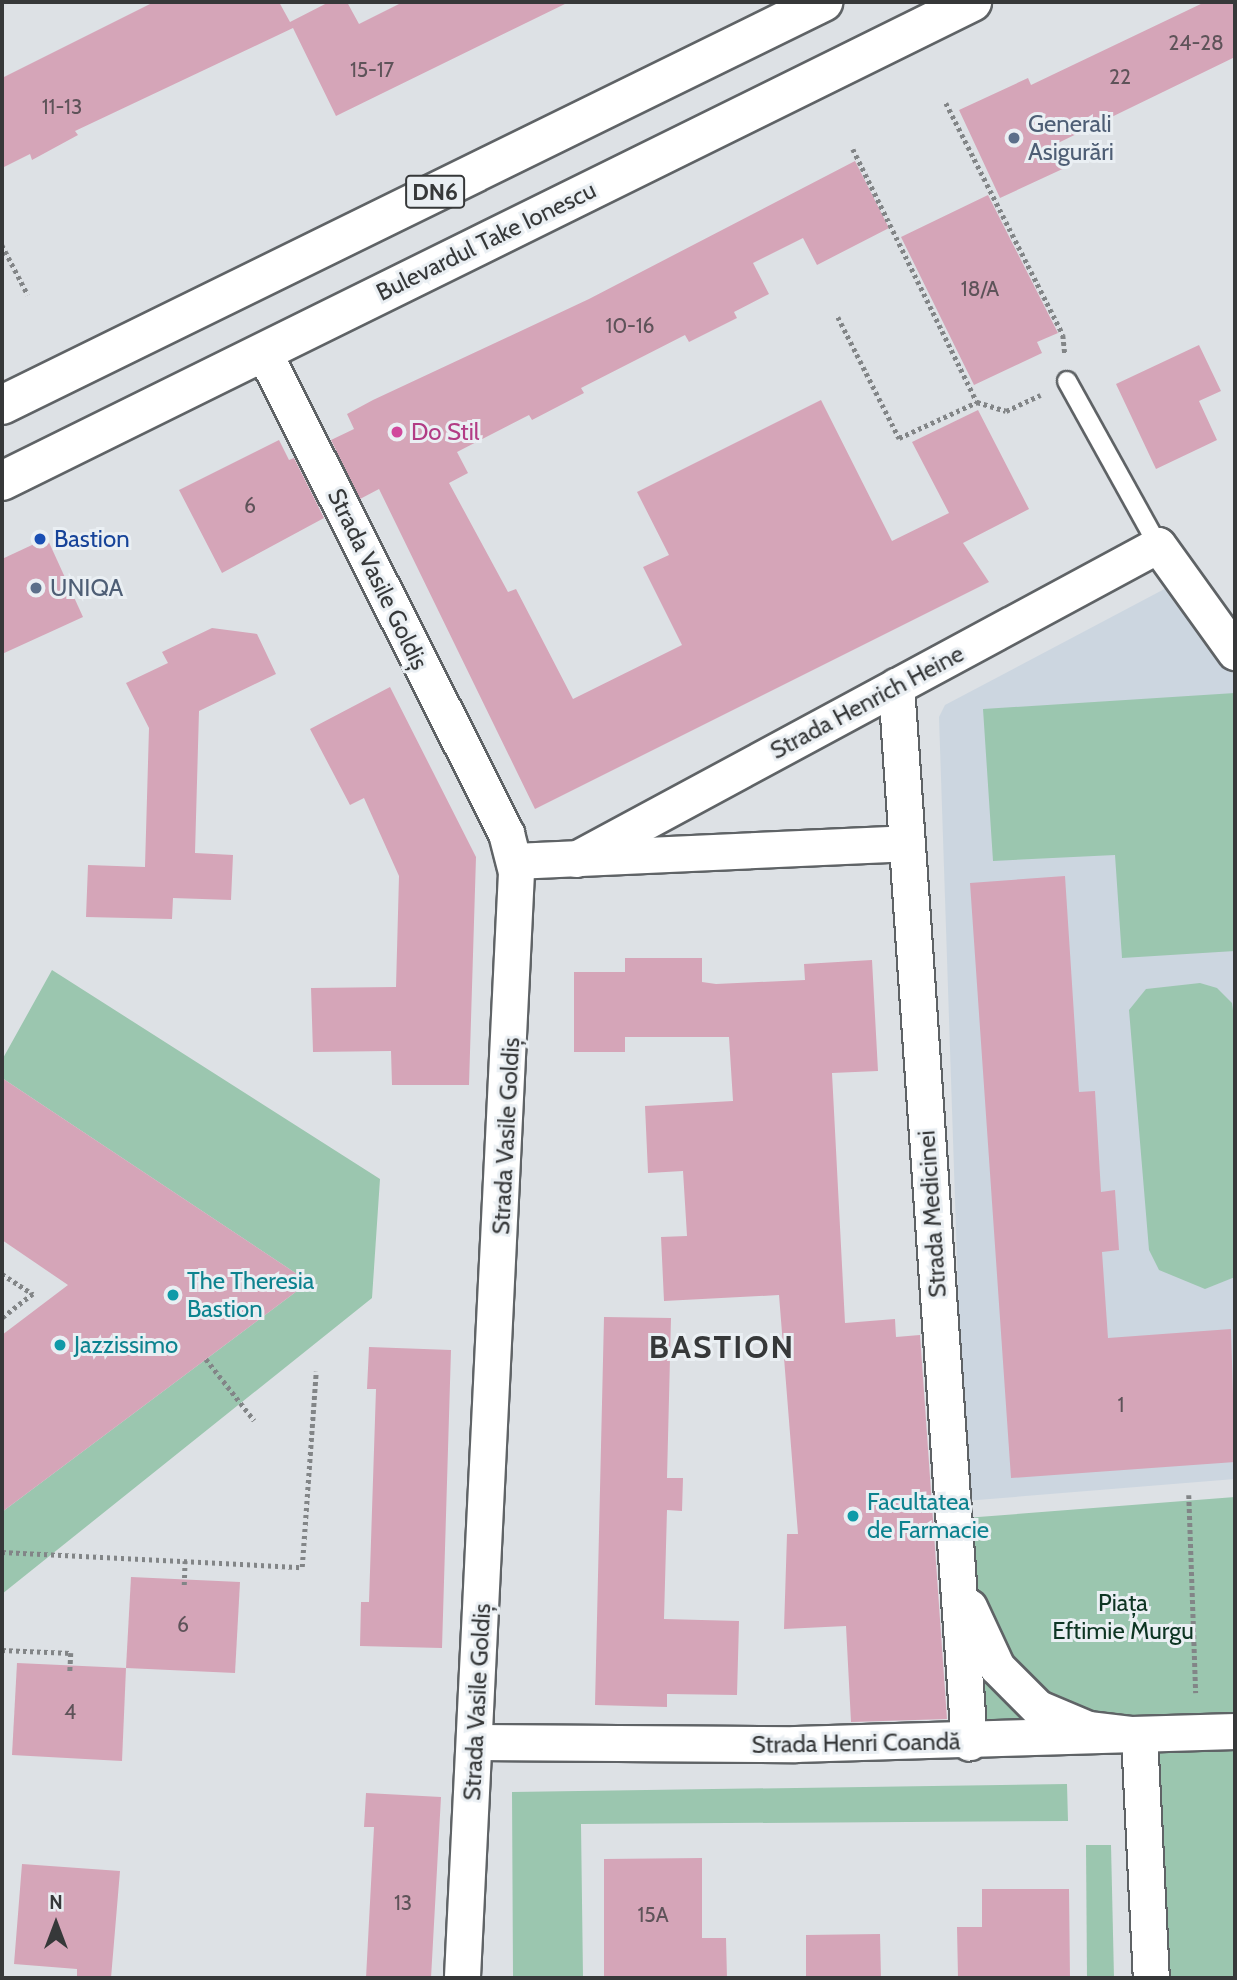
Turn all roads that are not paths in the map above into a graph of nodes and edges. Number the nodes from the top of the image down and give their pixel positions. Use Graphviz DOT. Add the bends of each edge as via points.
graph roads {
  1 [pos="823,2"];
  2 [pos="956,5"];
  3 [pos="263,351"];
  4 [pos="1067,381"];
  5 [pos="2,405"];
  6 [pos="2,481"];
  7 [pos="1158,545"];
  8 [pos="1235,652"];
  9 [pos="896,686"];
  10 [pos="906,843"];
  11 [pos="576,859"];
  12 [pos="514,861"];
  13 [pos="956,1556"];
  14 [pos="1235,1731"];
  15 [pos="1139,1735"];
  16 [pos="476,1742"];
  17 [pos="969,1742"];
  18 [pos="462,1978"];
  19 [pos="1151,1978"];
  1 -- 5 [label="main road, DN6"];
  2 -- 3 [label="main road, Bulevardul Take Ionescu / DN6"];
  3 -- 6 [label="main road, Bulevardul Take Ionescu / DN6"];
  3 -- 12 [label="street, Strada Vasile Goldiș" via="501,823"];
  4 -- 7 [label="lane"];
  7 -- 8 [label="street"];
  7 -- 9 [label="street, Strada Henrich Heine"];
  9 -- 10 [label="street, Strada Medicinei"];
  9 -- 11 [label="street, Strada Henrich Heine"];
  10 -- 11 [label="street"];
  10 -- 13 [label="street, Strada Medicinei"];
  11 -- 12 [label="street"];
  12 -- 16 [label="street, Strada Vasile Goldiș" via="517,911"];
  13 -- 15 [label="street" via="986,1649 1023,1696 1070,1723"];
  13 -- 17 [label="street, Strada Medicinei"];
  14 -- 15 [label="street, Strada Henri Coandă"];
  15 -- 17 [label="street, Strada Henri Coandă"];
  15 -- 19 [label="street"];
  16 -- 17 [label="street, Strada Henri Coandă"];
  16 -- 18 [label="street, Strada Vasile Goldiș"];
}
